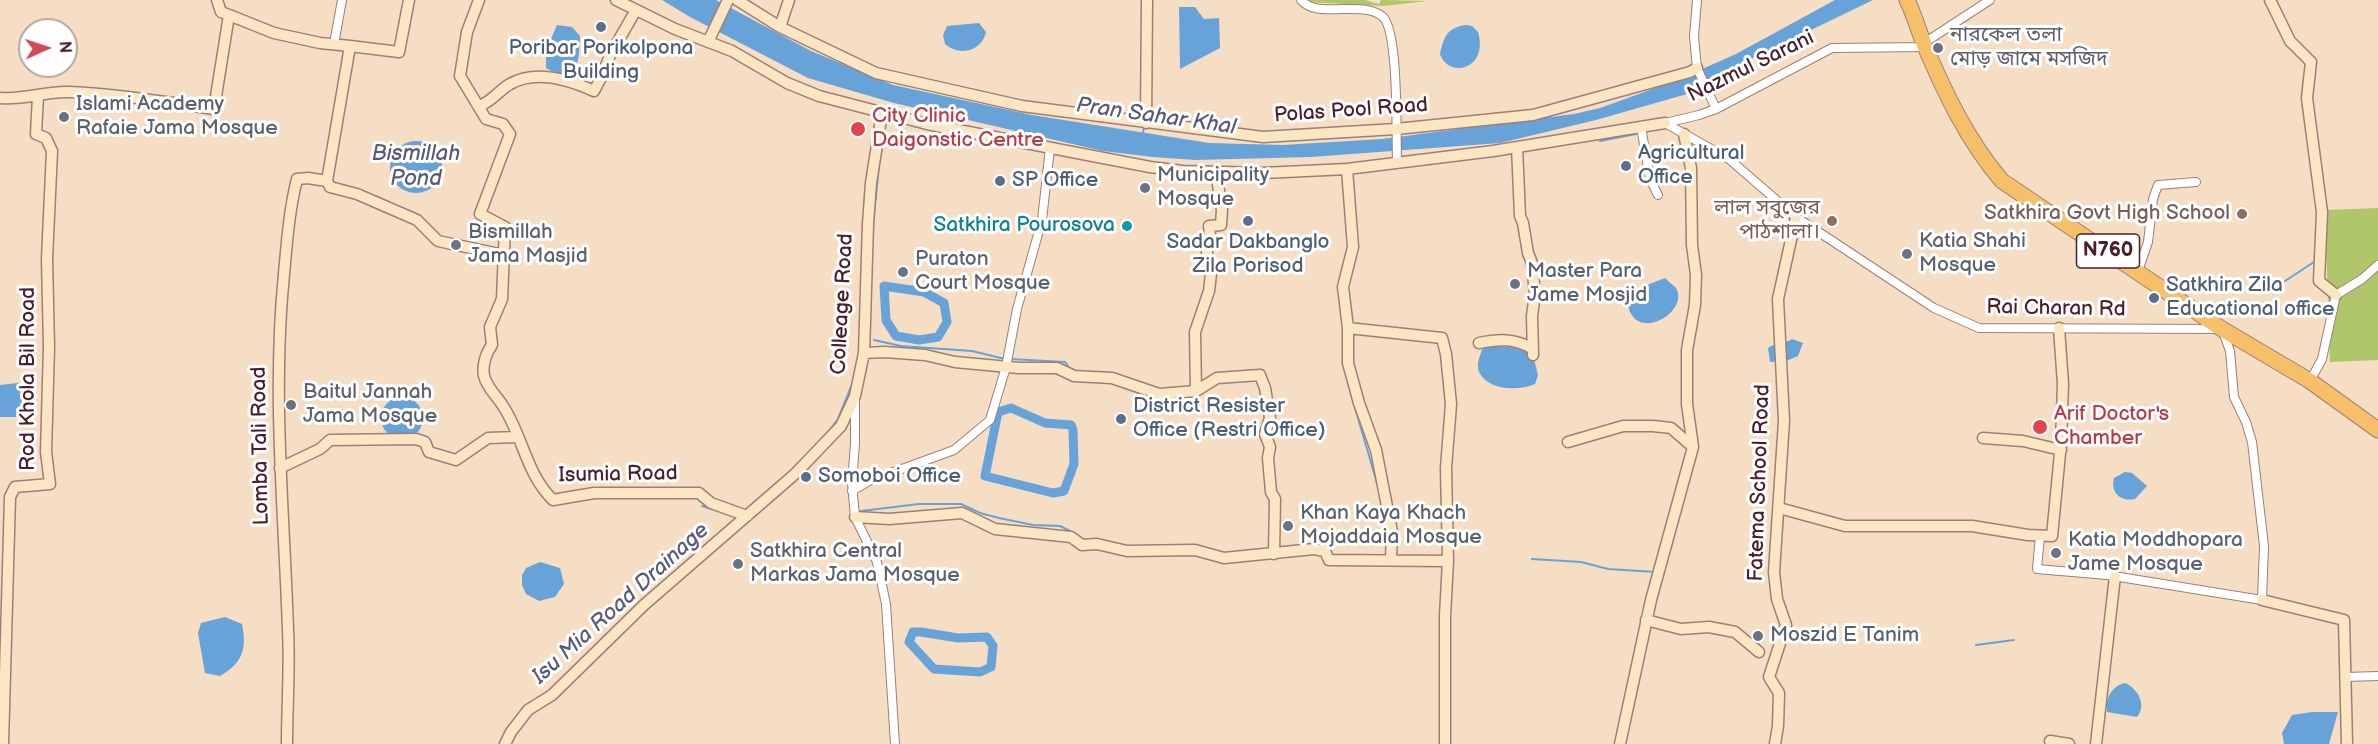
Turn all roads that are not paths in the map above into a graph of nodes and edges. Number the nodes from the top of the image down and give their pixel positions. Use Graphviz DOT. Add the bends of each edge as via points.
graph roads {
  1 [pos="217,0"];
  2 [pos="342,0"];
  3 [pos="409,0"];
  4 [pos="479,0"];
  5 [pos="616,0"];
  6 [pos="728,0"];
  7 [pos="737,0"];
  8 [pos="789,0"];
  9 [pos="1147,0"];
  10 [pos="1301,0"];
  11 [pos="1697,0"];
  12 [pos="1990,0"];
  13 [pos="2271,0"];
  14 [pos="1909,4"];
  15 [pos="636,10"];
  16 [pos="229,15"];
  17 [pos="780,27"];
  18 [pos="708,42"];
  19 [pos="334,44"];
  20 [pos="1925,45"];
  21 [pos="350,46"];
  22 [pos="1697,68"];
  23 [pos="38,96"];
  24 [pos="0,98"];
  25 [pos="479,106"];
  26 [pos="1716,109"];
  27 [pos="882,112"];
  28 [pos="1146,123"];
  29 [pos="1665,123"];
  30 [pos="1641,127"];
  31 [pos="1396,129"];
  32 [pos="1684,134"];
  33 [pos="1517,147"];
  34 [pos="1050,148"];
  35 [pos="1397,162"];
  36 [pos="1347,169"];
  37 [pos="1216,172"];
  38 [pos="327,182"];
  39 [pos="2196,182"];
  40 [pos="1658,195"];
  41 [pos="1796,217"];
  42 [pos="504,255"];
  43 [pos="2378,265"];
  44 [pos="2138,271"];
  45 [pos="2336,295"];
  46 [pos="1348,328"];
  47 [pos="2060,328"];
  48 [pos="2222,329"];
  49 [pos="1479,343"];
  50 [pos="864,353"];
  51 [pos="1006,367"];
  52 [pos="2310,381"];
  53 [pos="1196,390"];
  54 [pos="855,396"];
  55 [pos="2378,430"];
  56 [pos="517,437"];
  57 [pos="1983,438"];
  58 [pos="1568,442"];
  59 [pos="1693,447"];
  60 [pos="2061,450"];
  61 [pos="280,468"];
  62 [pos="852,490"];
  63 [pos="1779,508"];
  64 [pos="747,516"];
  65 [pos="855,518"];
  66 [pos="2040,536"];
  67 [pos="1274,554"];
  68 [pos="1391,560"];
  69 [pos="1448,561"];
  70 [pos="2115,576"];
  71 [pos="2262,600"];
  72 [pos="1646,620"];
  73 [pos="1759,652"];
  74 [pos="2378,676"];
  75 [pos="2345,677"];
  76 [pos="2050,741"];
  77 [pos="3,744"];
  78 [pos="287,744"];
  79 [pos="504,744"];
  80 [pos="895,744"];
  81 [pos="1445,744"];
  82 [pos="1620,744"];
  83 [pos="1774,744"];
  84 [pos="2069,744"];
  85 [pos="2096,744"];
  86 [pos="2347,744"];
  1 -- 16 [label="street" via="221,12"];
  2 -- 19 [label="street"];
  3 -- 21 [label="street" via="399,52"];
  4 -- 25 [label="street" via="467,32 460,76"];
  5 -- 15 [label="street"];
  6 -- 18 [label="street"];
  7 -- 17 [label="street, Polas Pool Road"];
  8 -- 17 [label="street"];
  9 -- 28 [label="street"];
  10 -- 31 [label="street" via="1319,9 1368,10 1386,20 1395,53"];
  11 -- 22 [label="street"];
  12 -- 20 [label="street"];
  13 -- 45 [label="street" via="2290,41 2312,62 2307,98 2322,213 2319,281"];
  14 -- 20 [label="highway, N760"];
  15 -- 18 [label="street"];
  15 -- 25 [label="street" via="594,91 573,81 554,78 522,80"];
  16 -- 19 [label="street" via="274,33"];
  16 -- 23 [label="street" via="214,109 71,92"];
  17 -- 28 [label="street, Polas Pool Road" via="876,73 1022,106"];
  18 -- 27 [label="street" via="808,92"];
  19 -- 21 [label="street"];
  20 -- 26 [label="street, Nazmul Sarani" via="1832,48"];
  20 -- 44 [label="highway, N760" via="1964,130 2002,181"];
  21 -- 38 [label="street"];
  22 -- 26 [label="street"];
  22 -- 31 [label="street, Polas Pool Road" via="1533,115"];
  23 -- 24 [label="street"];
  23 -- 77 [label="street, Rod Khola Bil Road" via="36,134 46,138 52,151 47,259 46,452 50,484 15,487 10,496"];
  25 -- 42 [label="street, Isumia Road" via="486,119 503,124 510,134 480,214 505,227"];
  26 -- 29 [label="street, Nazmul Sarani"];
  27 -- 34 [label="street"];
  27 -- 50 [label="street, Colleage Road" via="871,183"];
  28 -- 31 [label="street, Polas Pool Road" via="1263,137"];
  29 -- 30 [label="street"];
  29 -- 32 [label="street, Rai Charan Rd"];
  30 -- 33 [label="street"];
  30 -- 40 [label="street" via="1650,179"];
  31 -- 35 [label="street"];
  32 -- 41 [label="street, Rai Charan Rd" via="1729,159"];
  32 -- 59 [label="street" via="1691,168 1696,275 1687,350 1687,404"];
  33 -- 35 [label="street"];
  33 -- 49 [label="street" via="1520,216 1535,294 1533,352 1523,343 1508,340"];
  34 -- 37 [label="street" via="1150,167"];
  34 -- 51 [label="street" via="1042,220 1017,309"];
  35 -- 36 [label="street"];
  36 -- 37 [label="street"];
  36 -- 46 [label="street" via="1353,247 1343,287"];
  37 -- 53 [label="street" via="1221,225 1209,226 1207,266 1211,274 1195,332"];
  38 -- 42 [label="street" via="330,187 357,194 417,220 438,241"];
  38 -- 61 [label="street, Lomba Tali Road" via="297,179 290,208 280,315"];
  39 -- 44 [label="street" via="2158,185 2148,242"];
  41 -- 47 [label="street, Rai Charan Rd" via="1934,308 1979,328"];
  41 -- 63 [label="street, Fatema School Road" via="1778,299 1784,421"];
  42 -- 56 [label="street, Isumia Road" via="502,299 490,327 492,345 486,354 484,376 491,392 504,406"];
  43 -- 45 [label="street"];
  44 -- 48 [label="highway, N760"];
  45 -- 52 [label="street" via="2322,359"];
  46 -- 68 [label="street" via="1348,363 1376,450 1392,532"];
  46 -- 69 [label="street" via="1442,338 1451,404 1446,468"];
  47 -- 48 [label="street, Rai Charan Rd"];
  47 -- 60 [label="street"];
  48 -- 52 [label="highway, N760"];
  48 -- 71 [label="street" via="2229,351 2234,397 2252,442 2264,546"];
  50 -- 51 [label="street" via="925,355"];
  50 -- 54 [label="street, Colleage Road"];
  51 -- 53 [label="street" via="1057,368 1074,376 1112,378 1159,394"];
  51 -- 62 [label="street" via="990,420 954,450"];
  52 -- 55 [label="highway, N760"];
  53 -- 67 [label="street" via="1217,378 1260,375 1263,380 1270,418 1265,434 1275,499"];
  54 -- 62 [label="street"];
  54 -- 64 [label="street, Colleage Road" via="841,426 825,445"];
  56 -- 61 [label="street" via="488,438 456,460 429,452 424,442 416,440 330,441"];
  56 -- 64 [label="street, Isumia Road" via="541,488 554,500 594,493 699,493 711,503"];
  57 -- 60 [label="street" via="2023,441"];
  58 -- 59 [label="street" via="1623,426 1653,426 1671,428"];
  59 -- 72 [label="street"];
  60 -- 66 [label="street" via="2052,536"];
  61 -- 78 [label="street, Lomba Tali Road" via="288,632"];
  62 -- 65 [label="street"];
  63 -- 66 [label="street" via="1845,526 1972,526"];
  63 -- 83 [label="street, Fatema School Road" via="1774,572 1777,599 1786,625 1769,677 1779,693"];
  64 -- 79 [label="street, Colleage Road" via="644,605 552,695 528,710"];
  65 -- 67 [label="street" via="962,513 995,529 1071,537 1082,545 1127,551 1195,550 1224,558"];
  65 -- 80 [label="street" via="877,562 886,604"];
  66 -- 70 [label="street" via="2037,569"];
  67 -- 68 [label="street" via="1314,549 1325,551 1329,560"];
  68 -- 69 [label="street"];
  69 -- 81 [label="street" via="1444,616"];
  70 -- 71 [label="street"];
  70 -- 85 [label="street"];
  71 -- 75 [label="street" via="2344,620"];
  72 -- 73 [label="street" via="1681,629 1709,627 1735,632"];
  72 -- 82 [label="street"];
  74 -- 75 [label="street"];
  75 -- 86 [label="street"];
  76 -- 84 [label="street"];
}
